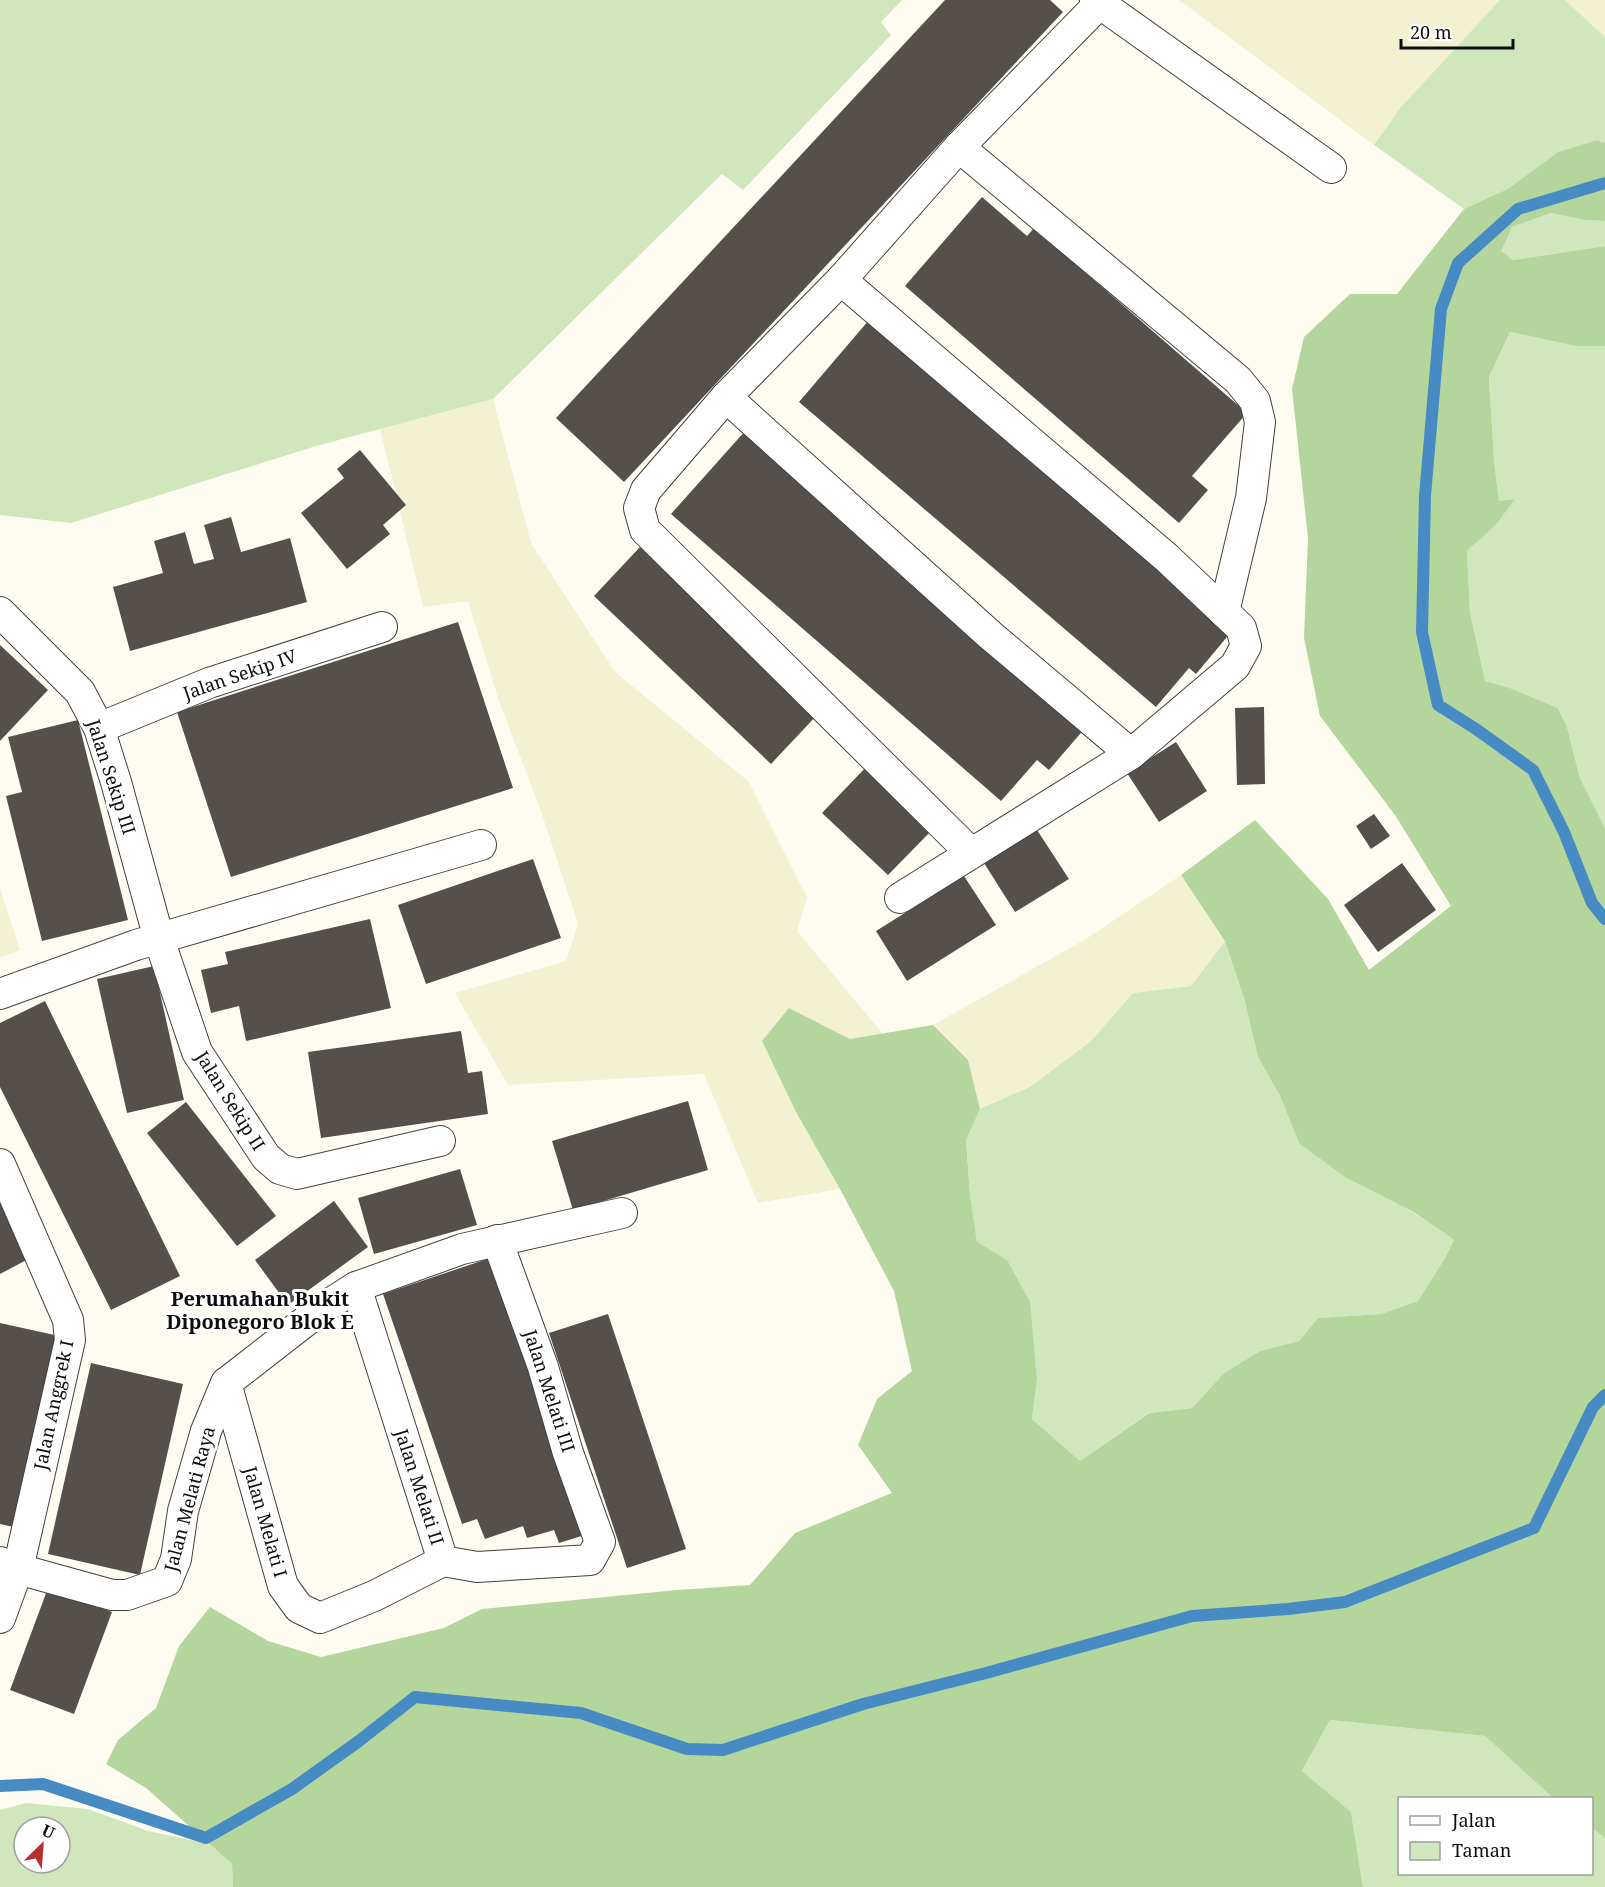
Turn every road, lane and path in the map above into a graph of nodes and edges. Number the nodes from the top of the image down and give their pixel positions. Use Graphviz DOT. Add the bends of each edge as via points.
graph roads {
  1 [pos="1097,2"];
  2 [pos="959,147"];
  3 [pos="1331,168"];
  4 [pos="841,280"];
  5 [pos="726,398"];
  6 [pos="0,612"];
  7 [pos="1224,612"];
  8 [pos="382,627"];
  9 [pos="99,728"];
  10 [pos="1131,754"];
  11 [pos="481,845"];
  12 [pos="971,853"];
  13 [pos="900,898"];
  14 [pos="159,939"];
  15 [pos="0,994"];
  16 [pos="440,1142"];
  17 [pos="0,1164"];
  18 [pos="622,1213"];
  19 [pos="497,1240"];
  20 [pos="356,1287"];
  21 [pos="226,1383"];
  22 [pos="600,1542"];
  23 [pos="443,1561"];
  24 [pos="9,1565"];
  25 [pos="0,1618"];
  1 -- 2 [label="street"];
  1 -- 3 [label="street"];
  2 -- 4 [label="street"];
  2 -- 7 [label="street" via="1238,380 1255,401 1260,422 1251,498"];
  4 -- 5 [label="street"];
  4 -- 7 [label="street" via="1158,550"];
  5 -- 10 [label="street" via="990,635"];
  5 -- 12 [label="street" via="646,490 639,508 645,530"];
  6 -- 9 [label="street, Jalan Sekip III" via="80,692"];
  7 -- 10 [label="street" via="1242,628 1246,645 1235,666"];
  8 -- 9 [label="street, Jalan Sekip IV" via="210,683"];
  9 -- 14 [label="street, Jalan Sekip III"];
  10 -- 12 [label="street"];
  11 -- 14 [label="street"];
  12 -- 13 [label="street"];
  14 -- 15 [label="street"];
  14 -- 16 [label="street, Jalan Sekip II" via="197,1052 266,1158 279,1169 297,1174"];
  17 -- 24 [label="street, Jalan Anggrek I" via="70,1330"];
  18 -- 19 [label="street, Jalan Melati Raya"];
  19 -- 20 [label="street, Jalan Melati Raya"];
  19 -- 22 [label="street, Jalan Melati III"];
  20 -- 21 [label="street, Jalan Melati Raya"];
  20 -- 23 [label="street, Jalan Melati II"];
  21 -- 23 [label="street, Jalan Melati I" via="284,1586 299,1608 320,1618"];
  21 -- 24 [label="street, Jalan Melati Raya" via="206,1431 183,1511 176,1559 167,1581 127,1595 112,1595"];
  22 -- 23 [label="street, Jalan Melati II" via="590,1560 477,1567"];
  24 -- 25 [label="street, Jalan Anggrek I"];
}
